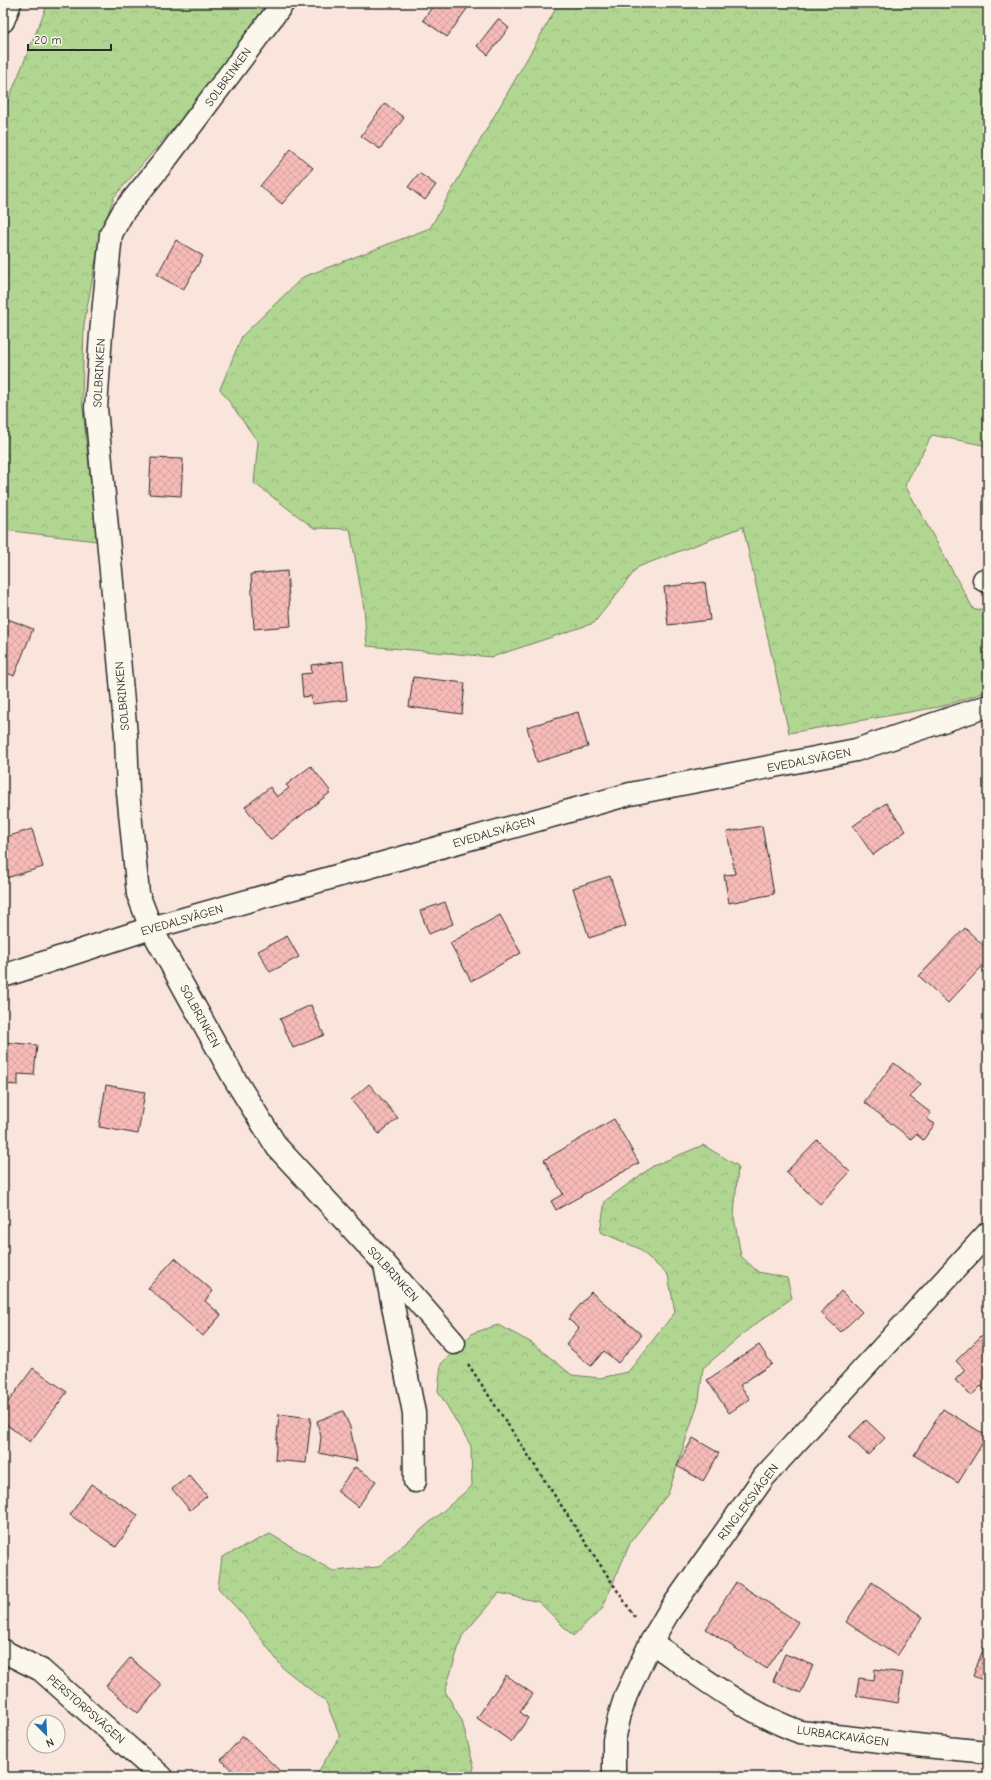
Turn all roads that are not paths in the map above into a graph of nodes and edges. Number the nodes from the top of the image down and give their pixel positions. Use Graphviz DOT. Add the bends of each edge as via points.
graph roads {
  1 [pos="10,3"];
  2 [pos="283,3"];
  3 [pos="3,21"];
  4 [pos="988,706"];
  5 [pos="151,928"];
  6 [pos="3,976"];
  7 [pos="988,1233"];
  8 [pos="385,1264"];
  9 [pos="454,1344"];
  10 [pos="415,1481"];
  11 [pos="651,1642"];
  12 [pos="3,1651"];
  13 [pos="988,1752"];
  14 [pos="162,1777"];
  15 [pos="614,1777"];
  1 -- 3 [label="main road"];
  2 -- 5 [label="main road, SOLBRINKEN" via="198,118 123,212 111,234 96,408 138,894"];
  4 -- 5 [label="main road, EVEDALSVÄGEN" via="856,750 630,794"];
  5 -- 6 [label="main road, EVEDALSVÄGEN"];
  5 -- 8 [label="main road, SOLBRINKEN" via="234,1078 277,1147"];
  7 -- 11 [label="main road, RINGLEKSVÄGEN" via="764,1477 668,1613"];
  8 -- 9 [label="main road, SOLBRINKEN"];
  8 -- 10 [label="main road" via="414,1413"];
  11 -- 13 [label="main road, LURBACKAVÄGEN" via="743,1706 800,1732"];
  11 -- 15 [label="main road, RINGLEKSVÄGEN" via="626,1695 620,1714 614,1740"];
  12 -- 14 [label="main road, PERSTORPSVÄGEN" via="41,1670"];
}
